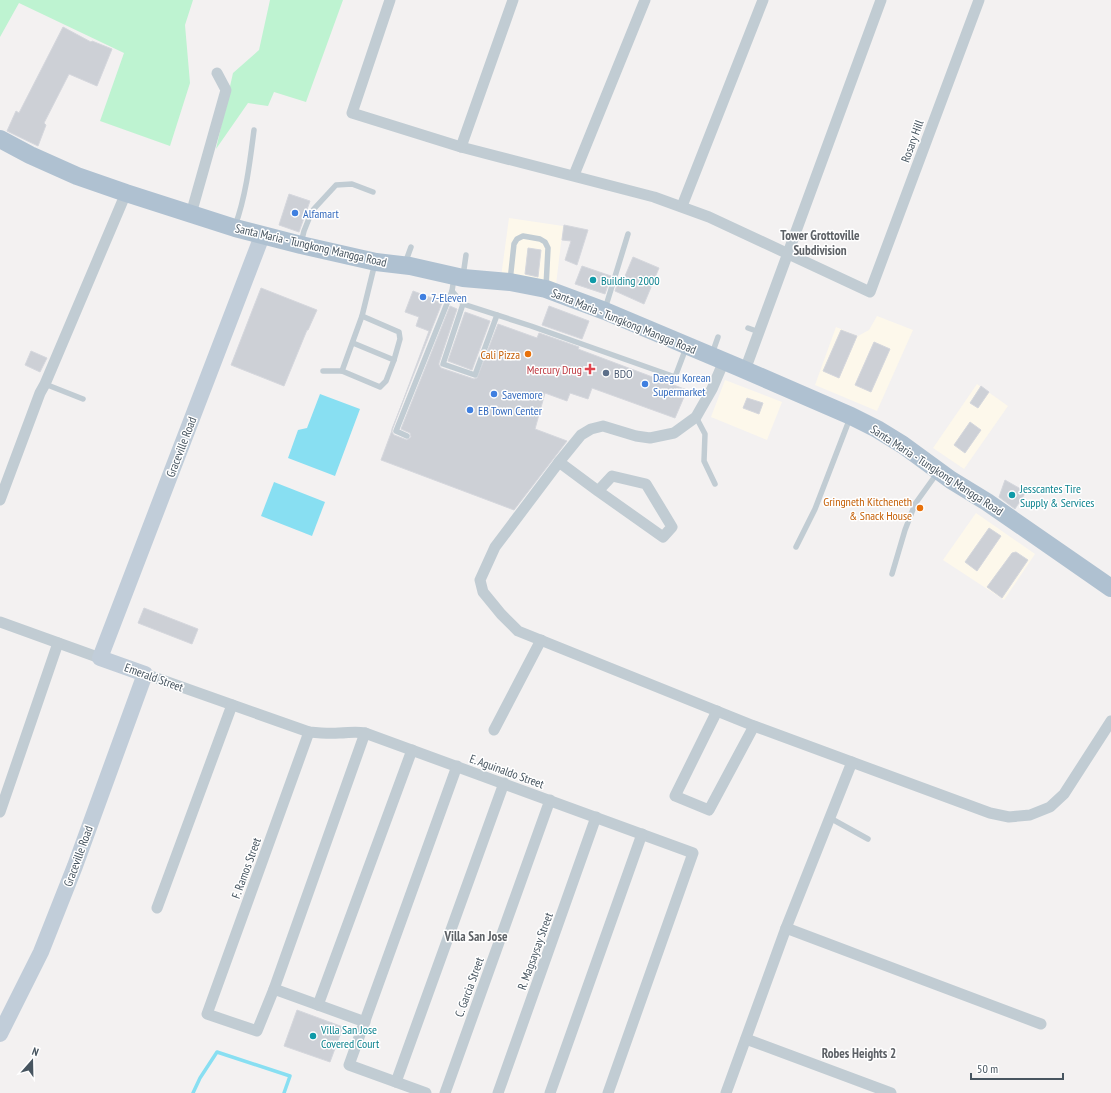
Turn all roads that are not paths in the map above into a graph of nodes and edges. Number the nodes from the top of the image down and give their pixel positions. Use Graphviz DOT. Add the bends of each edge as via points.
graph roads {
  1 [pos="390,0"];
  2 [pos="513,0"];
  3 [pos="645,0"];
  4 [pos="763,0"];
  5 [pos="881,0"];
  6 [pos="978,0"];
  7 [pos="217,73"];
  8 [pos="254,130"];
  9 [pos="0,139"];
  10 [pos="461,147"];
  11 [pos="574,176"];
  12 [pos="373,192"];
  13 [pos="126,193"];
  14 [pos="682,206"];
  15 [pos="191,214"];
  16 [pos="235,228"];
  17 [pos="628,234"];
  18 [pos="262,236"];
  19 [pos="301,245"];
  20 [pos="411,247"];
  21 [pos="788,254"];
  22 [pos="466,255"];
  23 [pos="376,262"];
  24 [pos="410,266"];
  25 [pos="457,281"];
  26 [pos="510,282"];
  27 [pos="546,289"];
  28 [pos="463,304"];
  29 [pos="604,311"];
  30 [pos="497,315"];
  31 [pos="362,316"];
  32 [pos="748,328"];
  33 [pos="759,332"];
  34 [pos="718,337"];
  35 [pos="353,343"];
  36 [pos="687,346"];
  37 [pos="717,359"];
  38 [pos="394,360"];
  39 [pos="745,370"];
  40 [pos="323,371"];
  41 [pos="342,371"];
  42 [pos="45,384"];
  43 [pos="83,399"];
  44 [pos="696,416"];
  45 [pos="851,416"];
  46 [pos="407,436"];
  47 [pos="559,462"];
  48 [pos="939,471"];
  49 [pos="715,484"];
  50 [pos="598,491"];
  51 [pos="0,500"];
  52 [pos="796,546"];
  53 [pos="892,574"];
  54 [pos="1111,588"];
  55 [pos="0,622"];
  56 [pos="541,640"];
  57 [pos="58,643"];
  58 [pos="100,658"];
  59 [pos="145,674"];
  60 [pos="232,705"];
  61 [pos="717,711"];
  62 [pos="1111,721"];
  63 [pos="754,726"];
  64 [pos="494,730"];
  65 [pos="309,732"];
  66 [pos="365,733"];
  67 [pos="412,750"];
  68 [pos="852,762"];
  69 [pos="458,766"];
  70 [pos="504,783"];
  71 [pos="550,800"];
  72 [pos="0,812"];
  73 [pos="596,817"];
  74 [pos="830,818"];
  75 [pos="642,834"];
  76 [pos="868,839"];
  77 [pos="157,908"];
  78 [pos="786,928"];
  79 [pos="274,989"];
  80 [pos="318,1005"];
  81 [pos="4,1015"];
  82 [pos="365,1022"];
  83 [pos="1041,1024"];
  84 [pos="0,1034"];
  85 [pos="746,1039"];
  86 [pos="396,1082"];
  87 [pos="426,1093"];
  88 [pos="445,1093"];
  89 [pos="498,1093"];
  90 [pos="550,1093"];
  91 [pos="608,1093"];
  92 [pos="726,1093"];
  93 [pos="891,1093"];
  1 -- 10 [label="street" via="352,113"];
  2 -- 10 [label="street"];
  3 -- 11 [label="street"];
  4 -- 14 [label="street"];
  5 -- 21 [label="street"];
  6 -- 21 [label="street, Rosary Hill" via="870,292"];
  7 -- 15 [label="street" via="226,90"];
  8 -- 16 [label="lane"];
  9 -- 13 [label="main road, Santa Maria - Tungkong Mangga Road" via="77,176"];
  10 -- 11 [label="street"];
  11 -- 14 [label="street"];
  12 -- 19 [label="lane" via="352,184 336,185 312,211"];
  13 -- 15 [label="main road, Santa Maria - Tungkong Mangga Road"];
  13 -- 42 [label="street"];
  14 -- 21 [label="street"];
  15 -- 16 [label="main road, Santa Maria - Tungkong Mangga Road"];
  16 -- 18 [label="main road, Santa Maria - Tungkong Mangga Road"];
  17 -- 29 [label="lane"];
  18 -- 19 [label="main road, Santa Maria - Tungkong Mangga Road"];
  18 -- 58 [label="street, Graceville Road"];
  19 -- 23 [label="main road, Santa Maria - Tungkong Mangga Road"];
  20 -- 24 [label="lane" via="407,258"];
  21 -- 33 [label="street"];
  22 -- 25 [label="lane"];
  23 -- 24 [label="main road, Santa Maria - Tungkong Mangga Road"];
  23 -- 31 [label="lane"];
  24 -- 25 [label="main road, Santa Maria - Tungkong Mangga Road"];
  25 -- 26 [label="main road, Santa Maria - Tungkong Mangga Road"];
  25 -- 28 [label="lane"];
  25 -- 46 [label="lane" via="396,431"];
  26 -- 27 [label="main road, Santa Maria - Tungkong Mangga Road"];
  26 -- 27 [label="lane" via="514,244 517,239 523,236 540,238 548,248"];
  27 -- 29 [label="main road, Santa Maria - Tungkong Mangga Road"];
  28 -- 30 [label="lane"];
  28 -- 30 [label="lane" via="443,364 475,375"];
  29 -- 36 [label="main road, Santa Maria - Tungkong Mangga Road"];
  30 -- 36 [label="lane" via="674,377"];
  31 -- 35 [label="lane"];
  31 -- 38 [label="lane" via="399,332 400,339"];
  32 -- 33 [label="lane"];
  33 -- 39 [label="street"];
  34 -- 37 [label="lane"];
  35 -- 38 [label="lane"];
  35 -- 41 [label="lane"];
  36 -- 37 [label="main road, Santa Maria - Tungkong Mangga Road"];
  37 -- 39 [label="main road, Santa Maria - Tungkong Mangga Road"];
  37 -- 44 [label="street" via="712,389"];
  38 -- 41 [label="lane" via="386,381 380,387"];
  39 -- 45 [label="main road, Santa Maria - Tungkong Mangga Road"];
  40 -- 41 [label="lane"];
  42 -- 43 [label="lane"];
  42 -- 51 [label="street"];
  44 -- 47 [label="street" via="674,432 650,438 602,426 591,429 581,435"];
  44 -- 49 [label="lane" via="705,434 704,461"];
  45 -- 48 [label="main road, Santa Maria - Tungkong Mangga Road" via="903,445"];
  45 -- 52 [label="lane" via="815,509"];
  47 -- 50 [label="street"];
  47 -- 56 [label="street" via="495,547 480,580 483,592 518,631"];
  48 -- 53 [label="lane" via="915,504"];
  48 -- 54 [label="main road, Santa Maria - Tungkong Mangga Road"];
  50 -- 50 [label="street" via="663,537 672,527 646,484 612,476"];
  55 -- 57 [label="street, Emerald Street"];
  56 -- 61 [label="street"];
  56 -- 64 [label="street"];
  57 -- 58 [label="street, Emerald Street"];
  57 -- 72 [label="street"];
  58 -- 59 [label="street, Emerald Street"];
  59 -- 60 [label="street, Emerald Street"];
  59 -- 81 [label="street, Graceville Road" via="58,909 40,952"];
  60 -- 65 [label="street, Emerald Street"];
  60 -- 77 [label="street"];
  61 -- 63 [label="street"];
  61 -- 63 [label="street" via="675,796 710,810"];
  62 -- 68 [label="street" via="1064,794 1050,807 1030,815 1009,816 990,813"];
  63 -- 68 [label="street"];
  65 -- 66 [label="street, E. Aguinaldo Street"];
  65 -- 79 [label="street, F. Ramos Street" via="207,1014 257,1031"];
  66 -- 67 [label="street, E. Aguinaldo Street"];
  66 -- 79 [label="street"];
  67 -- 69 [label="street, E. Aguinaldo Street"];
  67 -- 80 [label="street"];
  68 -- 74 [label="street"];
  69 -- 70 [label="street, E. Aguinaldo Street"];
  69 -- 82 [label="street"];
  70 -- 71 [label="street, E. Aguinaldo Street"];
  70 -- 86 [label="street"];
  71 -- 73 [label="street, E. Aguinaldo Street"];
  71 -- 88 [label="street, C. Garcia Street"];
  73 -- 75 [label="street, E. Aguinaldo Street"];
  73 -- 89 [label="street, R. Magsaysay Street"];
  74 -- 76 [label="lane"];
  74 -- 78 [label="street"];
  75 -- 90 [label="street"];
  75 -- 91 [label="street, E. Aguinaldo Street" via="693,853"];
  78 -- 83 [label="street"];
  78 -- 85 [label="street"];
  79 -- 80 [label="street"];
  80 -- 82 [label="street"];
  81 -- 84 [label="street, Graceville Road"];
  82 -- 86 [label="street" via="349,1065"];
  85 -- 92 [label="street"];
  85 -- 93 [label="street"];
  86 -- 87 [label="street"];
}
